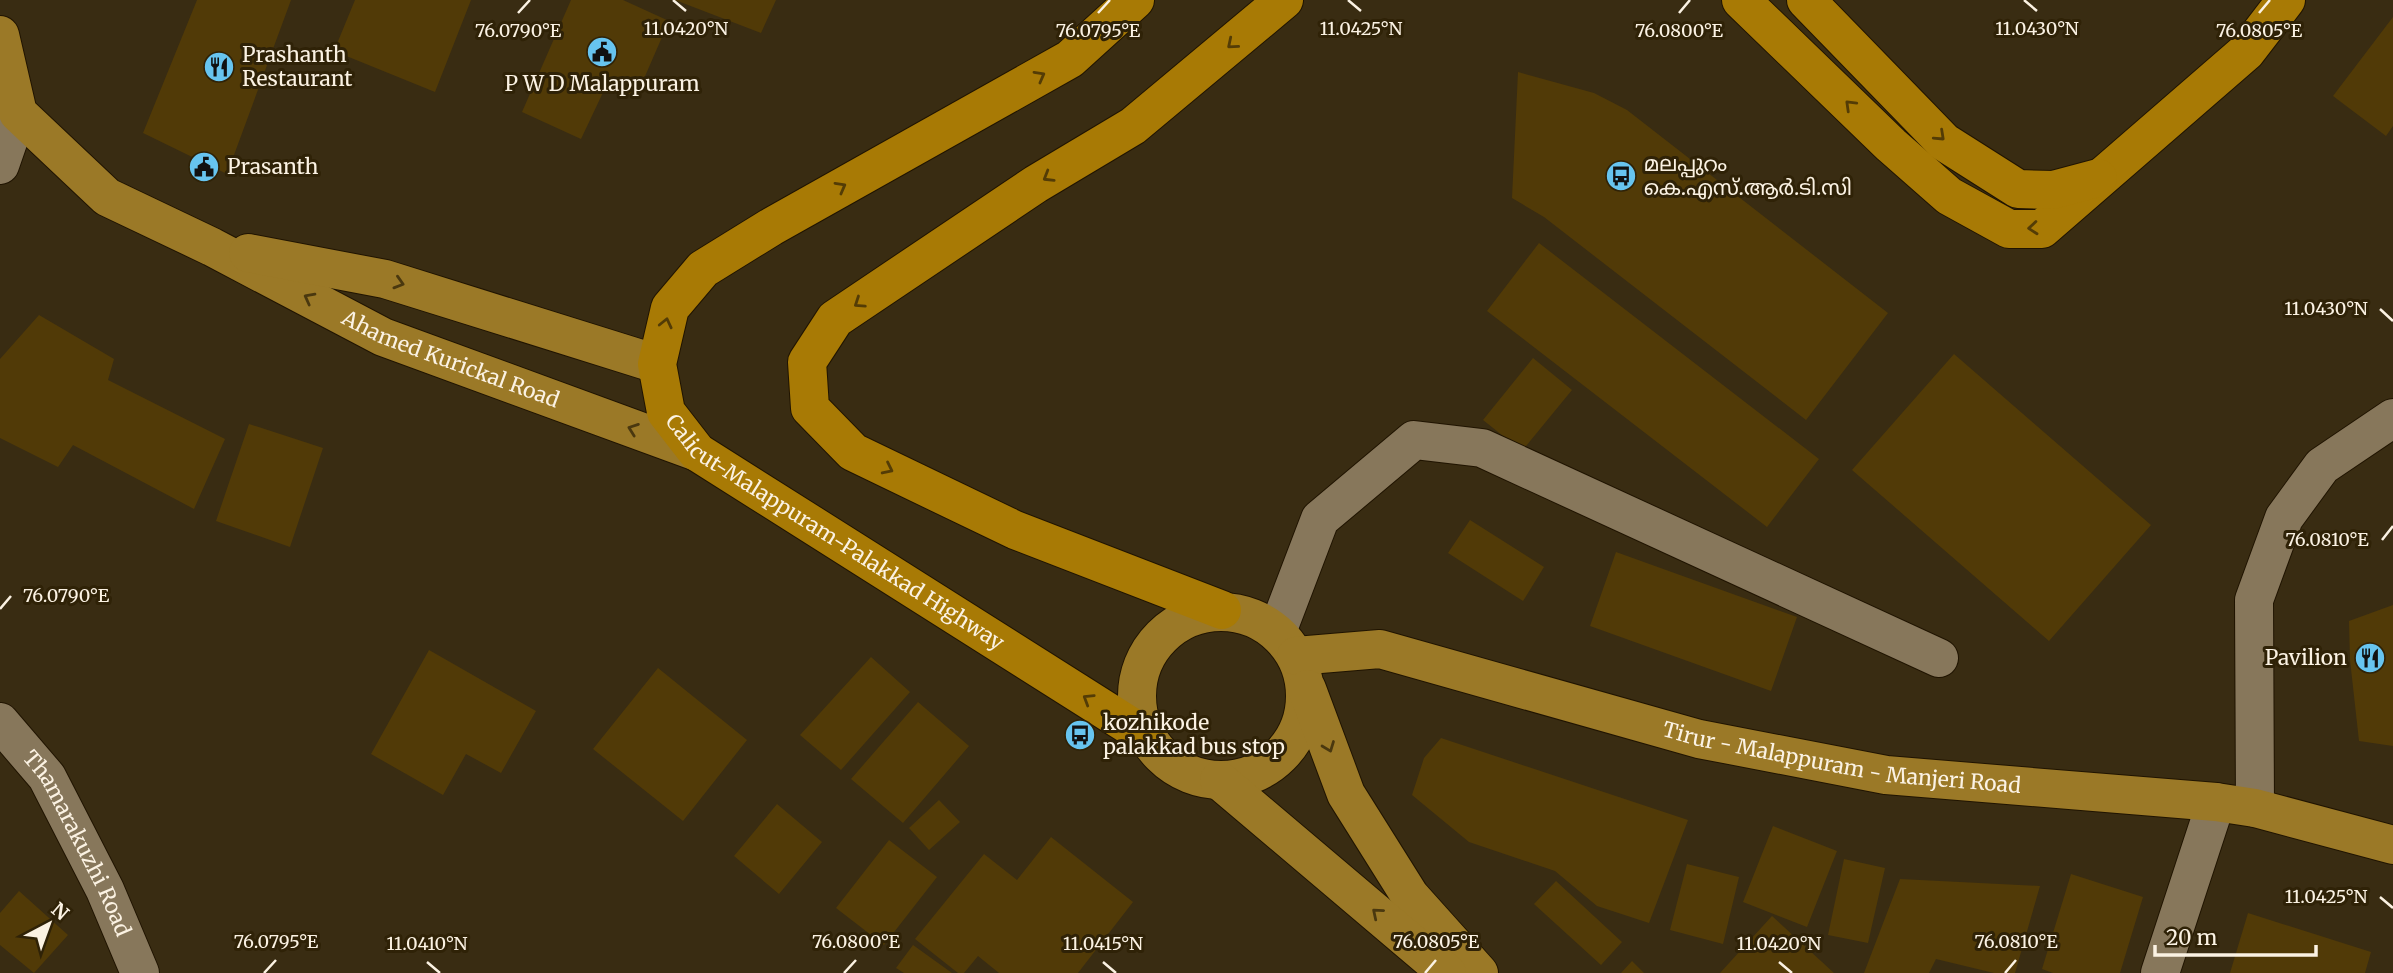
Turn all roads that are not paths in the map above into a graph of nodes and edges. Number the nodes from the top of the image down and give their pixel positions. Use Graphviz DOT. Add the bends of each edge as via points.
graph roads {
  1 [pos="1135,0"];
  2 [pos="1284,0"];
  3 [pos="1741,0"];
  4 [pos="1806,0"];
  5 [pos="2286,0"];
  6 [pos="0,35"];
  7 [pos="9,110"];
  8 [pos="0,165"];
  9 [pos="2107,176"];
  10 [pos="212,247"];
  11 [pos="657,363"];
  12 [pos="2393,418"];
  13 [pos="697,452"];
  14 [pos="1222,610"];
  15 [pos="1292,657"];
  16 [pos="1939,658"];
  17 [pos="0,722"];
  18 [pos="1146,736"];
  19 [pos="1219,780"];
  20 [pos="2216,802"];
  21 [pos="2255,808"];
  22 [pos="2393,845"];
  23 [pos="140,973"];
  24 [pos="1447,973"];
  25 [pos="1479,973"];
  26 [pos="2160,973"];
  11 -- 1 [label="highway, Calicut-Malappuram-Palakkad Highway, one-way" via="670,308 703,269 1070,59"];
  2 -- 14 [label="highway, one-way" via="1133,126 1036,184 835,319 807,362 810,408 853,452 1015,530"];
  9 -- 3 [label="highway, one-way" via="2042,229 2009,229 1949,196"];
  4 -- 9 [label="highway, one-way" via="1944,142 2018,189 2053,190"];
  5 -- 9 [label="highway" via="2246,52"];
  6 -- 7 [label="main road"];
  7 -- 8 [label="street"];
  7 -- 10 [label="main road, Ahamed Kurickal Road" via="107,197"];
  10 -- 11 [label="main road, Ahamed Kurickal Road, one-way" via="385,279"];
  13 -- 10 [label="main road, Ahamed Kurickal Road, one-way" via="383,337"];
  11 -- 13 [label="highway, Calicut-Malappuram-Palakkad Highway" via="666,412"];
  12 -- 21 [label="street" via="2322,466 2284,519 2253,600"];
  18 -- 13 [label="highway, Calicut-Malappuram-Palakkad Highway, one-way"];
  14 -- 15 [label="main road" via="1242,613"];
  14 -- 18 [label="main road" via="1193,615 1167,630 1148,652 1137,679 1136,708"];
  15 -- 16 [label="street" via="1320,519 1413,440 1482,448"];
  15 -- 19 [label="main road" via="1304,708 1298,732 1284,753 1265,768 1243,778"];
  15 -- 20 [label="main road, Tirur - Malappuram - Manjeri Road" via="1380,649 1699,738 1886,775"];
  15 -- 25 [label="main road, one-way" via="1346,793 1410,896"];
  17 -- 23 [label="street, Thamarakuzhi Road" via="47,777 106,890"];
  18 -- 19 [label="main road" via="1165,759 1189,775"];
  24 -- 19 [label="main road, one-way"];
  20 -- 21 [label="main road, Tirur - Malappuram - Manjeri Road"];
  20 -- 26 [label="street"];
  21 -- 22 [label="main road, Tirur - Malappuram - Manjeri Road"];
}
